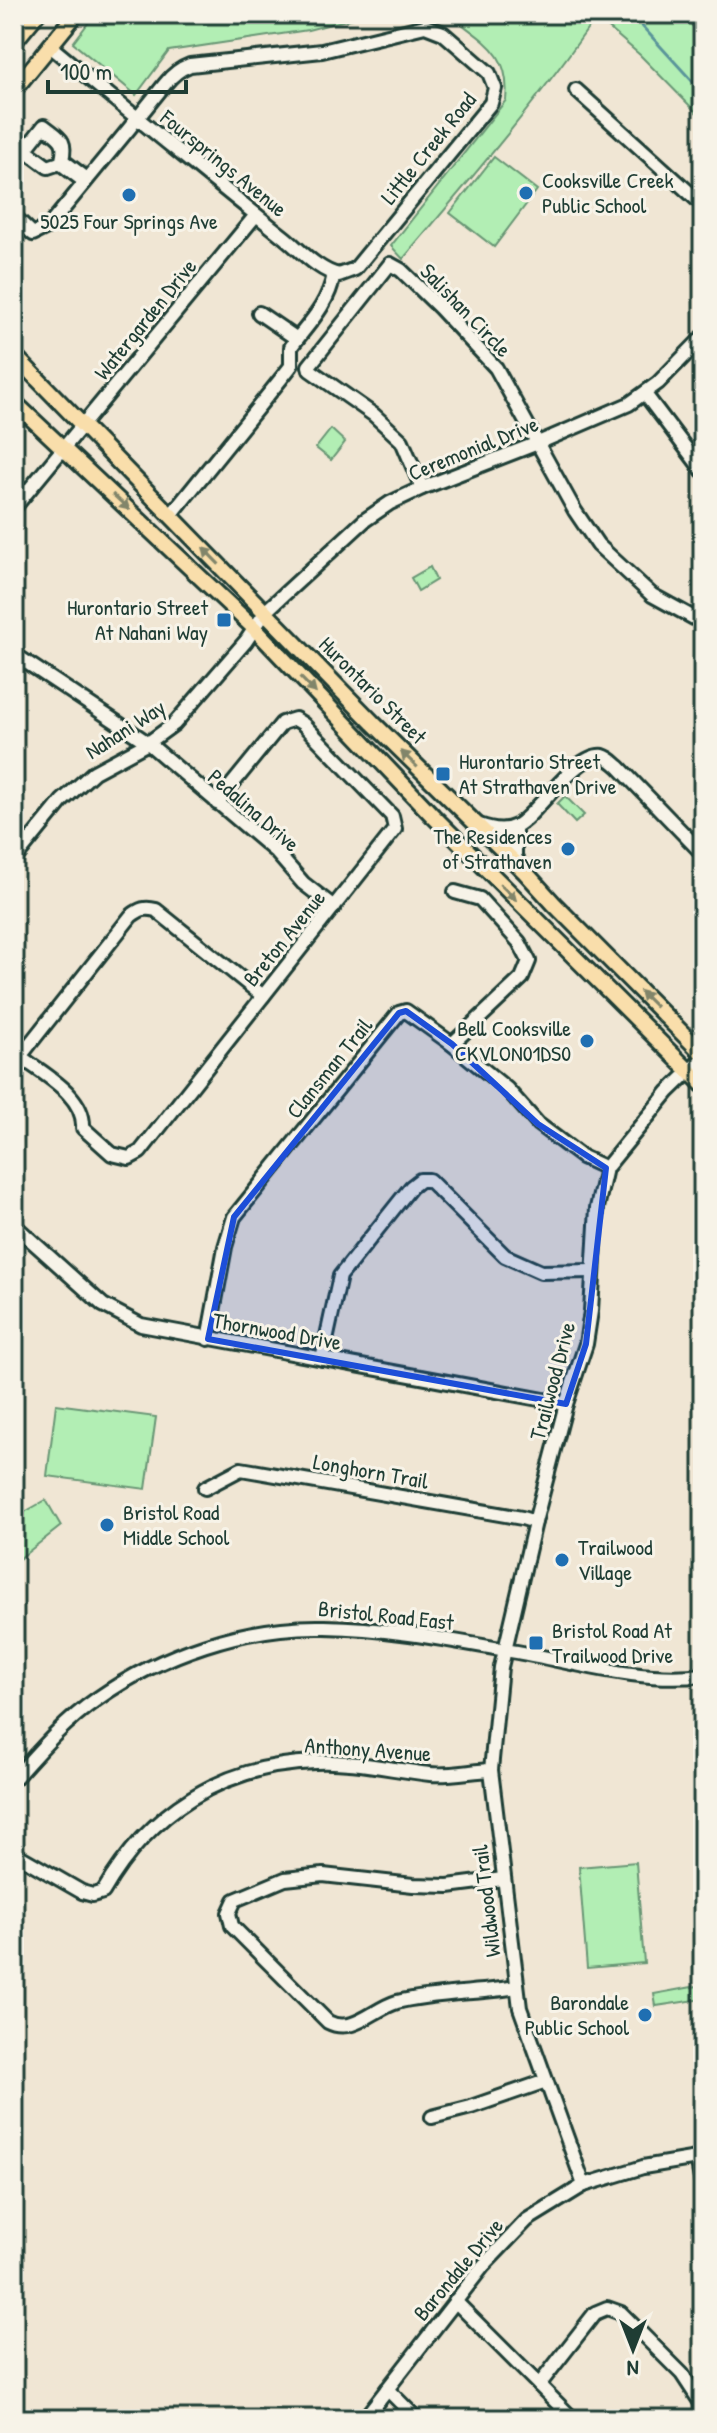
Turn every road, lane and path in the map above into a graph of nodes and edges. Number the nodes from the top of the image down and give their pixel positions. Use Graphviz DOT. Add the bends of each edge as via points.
graph roads {
  1 [pos="37,14"];
  2 [pos="76,14"];
  3 [pos="14,42"];
  4 [pos="50,46"];
  5 [pos="14,90"];
  6 [pos="576,90"];
  7 [pos="137,118"];
  8 [pos="86,181"];
  9 [pos="703,205"];
  10 [pos="256,215"];
  11 [pos="14,216"];
  12 [pos="337,275"];
  13 [pos="259,313"];
  14 [pos="703,337"];
  15 [pos="297,339"];
  16 [pos="14,355"];
  17 [pos="645,394"];
  18 [pos="14,402"];
  19 [pos="82,425"];
  20 [pos="538,443"];
  21 [pos="64,449"];
  22 [pos="703,471"];
  23 [pos="422,488"];
  24 [pos="14,508"];
  25 [pos="171,515"];
  26 [pos="266,611"];
  27 [pos="703,623"];
  28 [pos="254,628"];
  29 [pos="15,658"];
  30 [pos="148,743"];
  31 [pos="217,803"];
  32 [pos="477,824"];
  33 [pos="515,827"];
  34 [pos="703,854"];
  35 [pos="14,860"];
  36 [pos="525,872"];
  37 [pos="455,892"];
  38 [pos="334,907"];
  39 [pos="263,996"];
  40 [pos="452,1044"];
  41 [pos="703,1056"];
  42 [pos="17,1060"];
  43 [pos="690,1071"];
  44 [pos="703,1085"];
  45 [pos="606,1168"];
  46 [pos="14,1225"];
  47 [pos="592,1271"];
  48 [pos="208,1339"];
  49 [pos="322,1359"];
  50 [pos="566,1404"];
  51 [pos="205,1488"];
  52 [pos="535,1522"];
  53 [pos="504,1650"];
  54 [pos="703,1675"];
  55 [pos="491,1770"];
  56 [pos="14,1779"];
  57 [pos="14,1853"];
  58 [pos="503,1879"];
  59 [pos="517,1987"];
  60 [pos="546,2081"];
  61 [pos="432,2117"];
  62 [pos="700,2157"];
  63 [pos="584,2185"];
  64 [pos="703,2189"];
  65 [pos="455,2301"];
  66 [pos="539,2385"];
  67 [pos="387,2389"];
  68 [pos="703,2406"];
  69 [pos="364,2419"];
  70 [pos="417,2419"];
  71 [pos="573,2419"];
  1 -- 3 [label="main road"];
  2 -- 4 [label="main road"];
  4 -- 5 [label="main road"];
  4 -- 7 [label="street, Foursprings Avenue"];
  6 -- 9 [label="street"];
  7 -- 8 [label="street, Little Creek Road"];
  7 -- 10 [label="street, Foursprings Avenue"];
  7 -- 12 [label="street, Little Creek Road" via="170,77 190,65 322,51 415,27 443,33 491,75 493,99 355,269"];
  8 -- 8 [label="street" via="62,160 62,141 44,126 25,150 48,167 60,163"];
  8 -- 11 [label="street, Little Creek Road" via="43,231 33,234"];
  10 -- 12 [label="street, Foursprings Avenue"];
  10 -- 19 [label="street, Watergarden Drive"];
  12 -- 15 [label="street" via="322,308"];
  13 -- 15 [label="street"];
  14 -- 17 [label="street, Ceremonial Drive"];
  15 -- 25 [label="street" via="291,347 291,366"];
  16 -- 19 [label="main road, Hurontario Street"];
  17 -- 20 [label="street, Ceremonial Drive"];
  17 -- 22 [label="street"];
  18 -- 21 [label="main road, Hurontario Street"];
  19 -- 21 [label="street, Watergarden Drive"];
  19 -- 25 [label="main road, Hurontario Street"];
  20 -- 23 [label="street, Ceremonial Drive"];
  20 -- 23 [label="street, Salishan Circle" via="496,368 390,264 309,366 402,441"];
  20 -- 27 [label="street" via="598,545 652,595"];
  21 -- 24 [label="street, Watergarden Drive"];
  21 -- 28 [label="main road, Hurontario Street, one-way"];
  23 -- 26 [label="street, Ceremonial Drive" via="365,520"];
  26 -- 25 [label="main road, Hurontario Street, one-way"];
  26 -- 28 [label="street, Ceremonial Drive"];
  32 -- 26 [label="main road, Hurontario Street, one-way"];
  28 -- 30 [label="street, Nahani Way" via="188,710"];
  28 -- 43 [label="main road, Hurontario Street, one-way" via="443,827"];
  29 -- 30 [label="street, Pedalina Drive"];
  30 -- 31 [label="street, Pedalina Drive"];
  30 -- 35 [label="street, Nahani Way" via="94,772 62,801"];
  31 -- 38 [label="street, Pedalina Drive"];
  31 -- 38 [label="street, Breton Avenue" via="282,723 301,721 395,823 393,834"];
  32 -- 33 [label="street" via="499,830"];
  32 -- 36 [label="main road, Hurontario Street"];
  33 -- 34 [label="street" via="590,758 607,757"];
  33 -- 36 [label="street" via="515,857"];
  41 -- 36 [label="main road, Hurontario Street, one-way"];
  37 -- 40 [label="street" via="480,899 529,961 522,978"];
  38 -- 39 [label="street, Breton Avenue"];
  39 -- 42 [label="street" via="147,907 131,916"];
  39 -- 42 [label="street, Breton Avenue" via="140,1152 129,1158 112,1154 87,1134 68,1093"];
  40 -- 45 [label="street, Clansman Trail" via="507,1089 538,1124"];
  40 -- 48 [label="street, Clansman Trail" via="406,1011 399,1013 234,1217"];
  41 -- 43 [label="street, Trailwood Drive"];
  43 -- 44 [label="main road, Hurontario Street"];
  43 -- 45 [label="street, Trailwood Drive"];
  45 -- 47 [label="street, Trailwood Drive"];
  46 -- 48 [label="street, Thornwood Drive" via="103,1305 141,1325"];
  47 -- 49 [label="street" via="541,1272 505,1256 429,1180 420,1180 340,1276"];
  47 -- 50 [label="street, Trailwood Drive" via="586,1344"];
  48 -- 49 [label="street, Thornwood Drive"];
  49 -- 50 [label="street, Thornwood Drive"];
  50 -- 52 [label="street, Trailwood Drive"];
  51 -- 52 [label="street, Longhorn Trail" via="241,1469"];
  52 -- 53 [label="street, Trailwood Drive"];
  53 -- 54 [label="street, Bristol Road East" via="617,1672"];
  53 -- 55 [label="street, Wildwood Trail"];
  53 -- 56 [label="street, Bristol Road East" via="323,1627 222,1641 139,1673 97,1699"];
  55 -- 57 [label="street, Anthony Avenue" via="433,1775 316,1762 245,1771 190,1796 147,1832 103,1892 93,1895"];
  55 -- 58 [label="street, Wildwood Trail"];
  58 -- 59 [label="street, Wildwood Trail"];
  58 -- 59 [label="street" via="448,1886 323,1875 285,1879 235,1900 229,1913 232,1926 337,2026 352,2025 400,2001"];
  59 -- 60 [label="street, Wildwood Trail"];
  60 -- 61 [label="street"];
  60 -- 63 [label="street, Wildwood Trail"];
  62 -- 63 [label="street, Barondale Drive"];
  62 -- 64 [label="street"];
  63 -- 65 [label="street, Barondale Drive" via="509,2236"];
  65 -- 66 [label="street"];
  65 -- 67 [label="street, Barondale Drive"];
  66 -- 68 [label="street" via="595,2313 607,2308 621,2313 682,2374"];
  66 -- 71 [label="street"];
  67 -- 69 [label="street, Barondale Drive"];
  67 -- 70 [label="street"];
}
